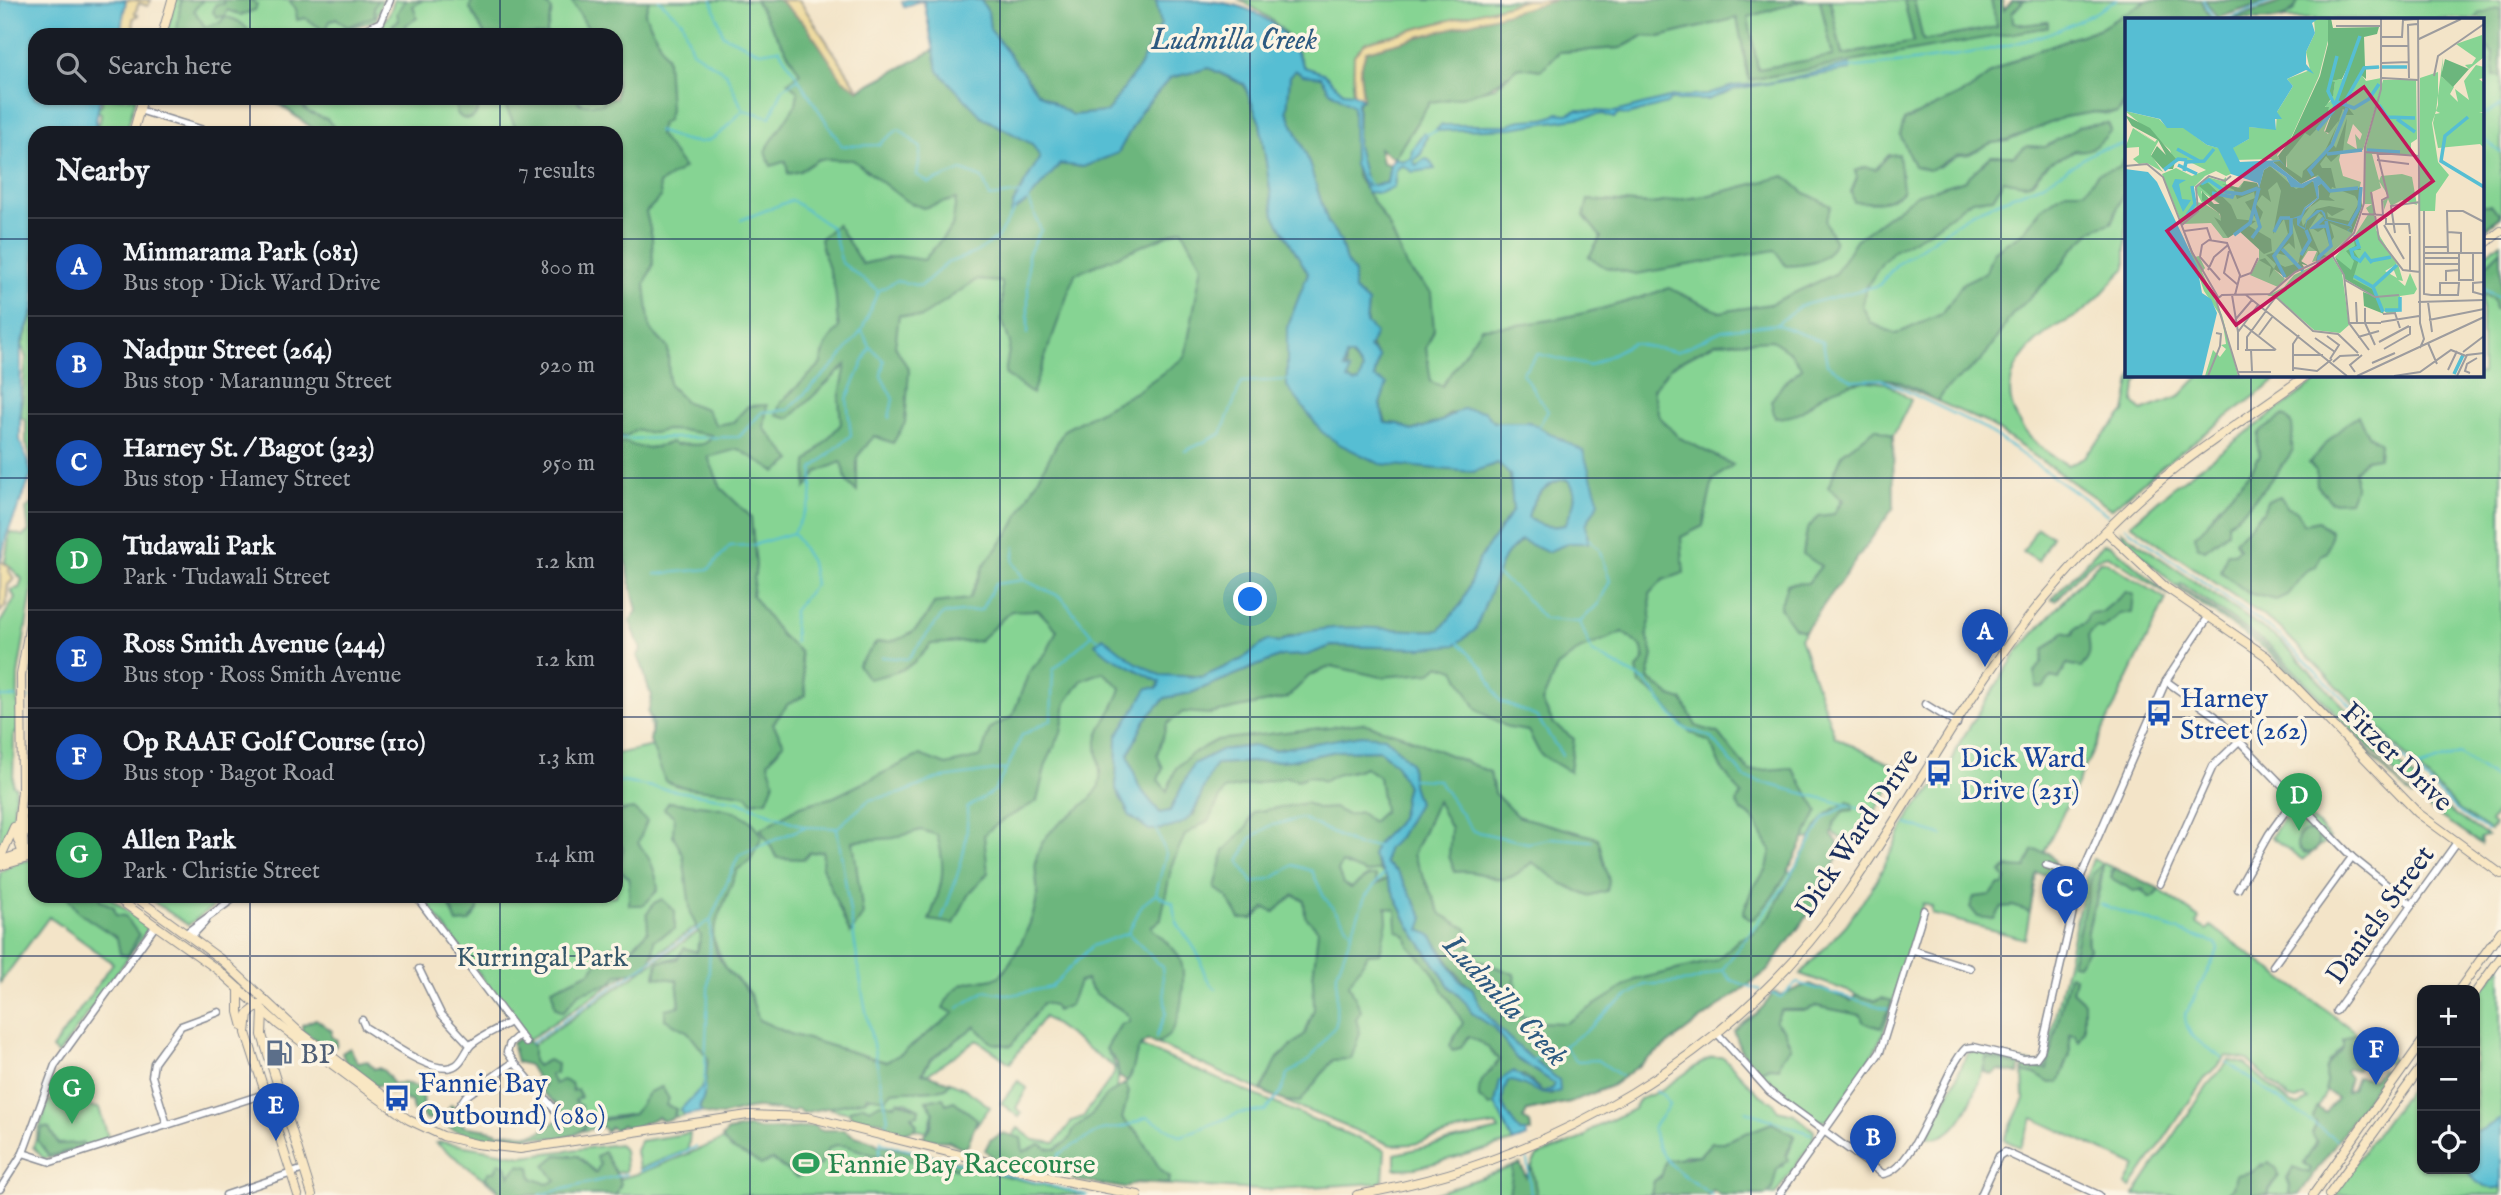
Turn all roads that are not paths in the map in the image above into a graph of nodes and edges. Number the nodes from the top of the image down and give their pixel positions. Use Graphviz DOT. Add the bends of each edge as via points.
graph roads {
  1 [pos="172,0"];
  2 [pos="390,0"];
  3 [pos="164,28"];
  4 [pos="368,28"];
  5 [pos="141,105"];
  6 [pos="139,110"];
  7 [pos="135,126"];
  8 [pos="190,126"];
  9 [pos="2501,231"];
  10 [pos="2484,244"];
  11 [pos="2305,376"];
  12 [pos="2106,531"];
  13 [pos="2209,616"];
  14 [pos="28,634"];
  15 [pos="2166,681"];
  16 [pos="1925,704"];
  17 [pos="1957,724"];
  18 [pos="2239,741"];
  19 [pos="2295,798"];
  20 [pos="20,808"];
  21 [pos="28,831"];
  22 [pos="2456,842"];
  23 [pos="28,851"];
  24 [pos="23,853"];
  25 [pos="28,854"];
  26 [pos="2352,857"];
  27 [pos="0,862"];
  28 [pos="2046,866"];
  29 [pos="2501,874"];
  30 [pos="2081,876"];
  31 [pos="2160,884"];
  32 [pos="2238,889"];
  33 [pos="143,903"];
  34 [pos="228,903"];
  35 [pos="421,903"];
  36 [pos="126,904"];
  37 [pos="2412,905"];
  38 [pos="1924,910"];
  39 [pos="206,921"];
  40 [pos="156,925"];
  41 [pos="2501,931"];
  42 [pos="188,935"];
  43 [pos="180,943"];
  44 [pos="201,944"];
  45 [pos="1913,950"];
  46 [pos="2501,957"];
  47 [pos="2273,966"];
  48 [pos="419,968"];
  49 [pos="1970,968"];
  50 [pos="2463,985"];
  51 [pos="2480,986"];
  52 [pos="238,987"];
  53 [pos="266,1001"];
  54 [pos="260,1009"];
  55 [pos="2336,1011"];
  56 [pos="219,1012"];
  57 [pos="362,1020"];
  58 [pos="510,1022"];
  59 [pos="279,1026"];
  60 [pos="246,1033"];
  61 [pos="1717,1033"];
  62 [pos="519,1035"];
  63 [pos="265,1043"];
  64 [pos="526,1044"];
  65 [pos="470,1045"];
  66 [pos="2418,1048"];
  67 [pos="514,1062"];
  68 [pos="336,1063"];
  69 [pos="2417,1073"];
  70 [pos="280,1089"];
  71 [pos="265,1094"];
  72 [pos="555,1110"];
  73 [pos="454,1114"];
  74 [pos="167,1125"];
  75 [pos="1824,1133"];
  76 [pos="23,1153"];
  77 [pos="304,1169"];
  78 [pos="291,1174"];
  79 [pos="0,1189"];
  80 [pos="226,1195"];
  81 [pos="298,1195"];
  82 [pos="312,1195"];
  83 [pos="1138,1195"];
  84 [pos="1357,1195"];
  85 [pos="1779,1195"];
  86 [pos="1981,1195"];
  87 [pos="2099,1195"];
  88 [pos="2313,1195"];
  89 [pos="2329,1195"];
  1 -- 3 [label="street"];
  2 -- 4 [label="street" via="381,22"];
  5 -- 6 [label="street"];
  6 -- 7 [label="street"];
  6 -- 8 [label="street"];
  9 -- 10 [label="street"];
  11 -- 12 [label="street, Dick Ward Drive" via="2181,464"];
  12 -- 13 [label="street, Fitzer Drive" via="2164,586"];
  12 -- 17 [label="street, Dick Ward Drive" via="2046,596"];
  13 -- 15 [label="street"];
  13 -- 22 [label="street, Fitzer Drive" via="2266,656 2418,813"];
  14 -- 20 [label="street" via="21,675"];
  15 -- 18 [label="street" via="2215,716"];
  15 -- 30 [label="street"];
  16 -- 17 [label="street"];
  17 -- 61 [label="street, Dick Ward Drive" via="1824,924"];
  18 -- 19 [label="street"];
  18 -- 31 [label="street" via="2213,766"];
  19 -- 26 [label="street"];
  19 -- 32 [label="street"];
  20 -- 21 [label="street"];
  20 -- 24 [label="street"];
  20 -- 27 [label="street"];
  22 -- 29 [label="street, Fitzer Drive"];
  22 -- 37 [label="street, Daniels Street"];
  23 -- 24 [label="street"];
  24 -- 25 [label="street"];
  24 -- 27 [label="street"];
  26 -- 37 [label="street"];
  26 -- 47 [label="street"];
  28 -- 30 [label="street"];
  30 -- 75 [label="street" via="2036,1058 1966,1048 1920,1132 1891,1172 1878,1172"];
  33 -- 42 [label="street"];
  34 -- 39 [label="street"];
  35 -- 58 [label="street"];
  36 -- 40 [label="street"];
  37 -- 55 [label="street, Daniels Street"];
  38 -- 45 [label="street"];
  39 -- 42 [label="street"];
  39 -- 44 [label="street"];
  40 -- 43 [label="street"];
  40 -- 76 [label="street" via="55,1065"];
  41 -- 50 [label="street"];
  42 -- 43 [label="street"];
  42 -- 44 [label="street"];
  43 -- 52 [label="street"];
  44 -- 53 [label="street"];
  45 -- 49 [label="street"];
  45 -- 75 [label="street" via="1880,1052"];
  46 -- 51 [label="street"];
  48 -- 65 [label="street" via="441,1014"];
  52 -- 54 [label="street"];
  52 -- 60 [label="street"];
  53 -- 54 [label="street"];
  53 -- 68 [label="street"];
  54 -- 59 [label="street"];
  54 -- 60 [label="street" via="247,1017"];
  54 -- 63 [label="street"];
  56 -- 74 [label="street" via="181,1026 154,1063 152,1076"];
  57 -- 65 [label="street" via="365,1027 434,1067 457,1065"];
  58 -- 62 [label="street"];
  58 -- 65 [label="street"];
  59 -- 63 [label="street" via="266,1032"];
  59 -- 68 [label="street"];
  60 -- 71 [label="street"];
  61 -- 75 [label="street" via="1769,1091"];
  61 -- 84 [label="street, Dick Ward Drive" via="1618,1103 1532,1144 1404,1187"];
  62 -- 64 [label="street"];
  62 -- 67 [label="street" via="507,1052"];
  63 -- 70 [label="street"];
  66 -- 88 [label="street"];
  67 -- 72 [label="street"];
  67 -- 73 [label="street" via="467,1096"];
  68 -- 83 [label="street" via="415,1124 494,1147 536,1148 748,1115 808,1117"];
  69 -- 89 [label="street"];
  70 -- 71 [label="street"];
  70 -- 77 [label="street"];
  71 -- 74 [label="street"];
  71 -- 78 [label="street"];
  74 -- 76 [label="street" via="51,1162"];
  75 -- 85 [label="street"];
  76 -- 79 [label="street"];
  77 -- 78 [label="street"];
  77 -- 82 [label="street"];
  78 -- 80 [label="street"];
  78 -- 81 [label="street"];
  86 -- 87 [label="street" via="2005,1152"];
}
